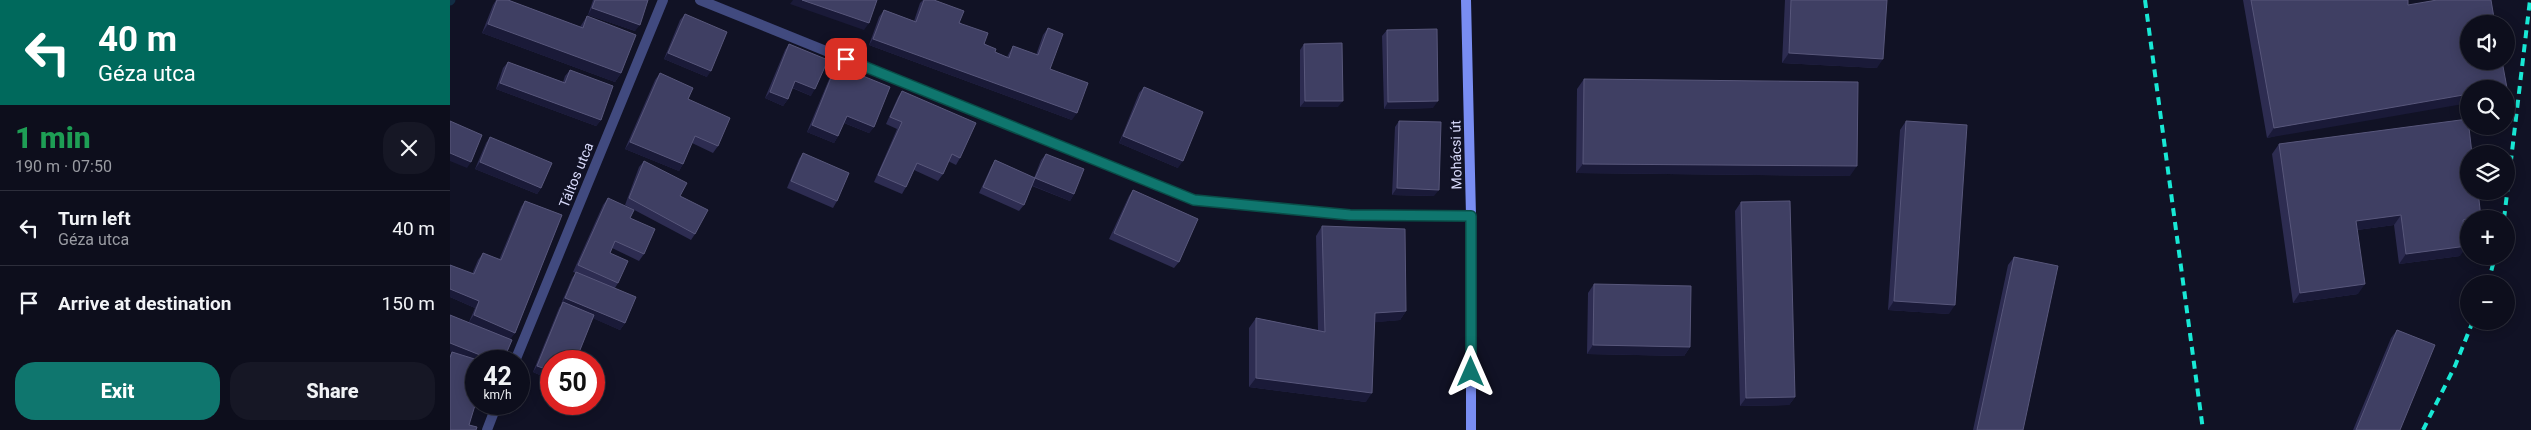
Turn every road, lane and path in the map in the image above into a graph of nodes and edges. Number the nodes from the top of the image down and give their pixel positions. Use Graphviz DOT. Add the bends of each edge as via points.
graph roads {
  1 [pos="663,0"];
  2 [pos="700,0"];
  3 [pos="1466,0"];
  4 [pos="1471,216"];
  5 [pos="520,350"];
  6 [pos="493,415"];
  7 [pos="487,430"];
  8 [pos="1471,430"];
  1 -- 5 [label="street, Táltos utca"];
  2 -- 4 [label="street" via="1194,200 1350,215"];
  3 -- 4 [label="main road, Mohácsi út"];
  4 -- 8 [label="main road, Mohácsi út"];
  6 -- 7 [label="street"];
}
